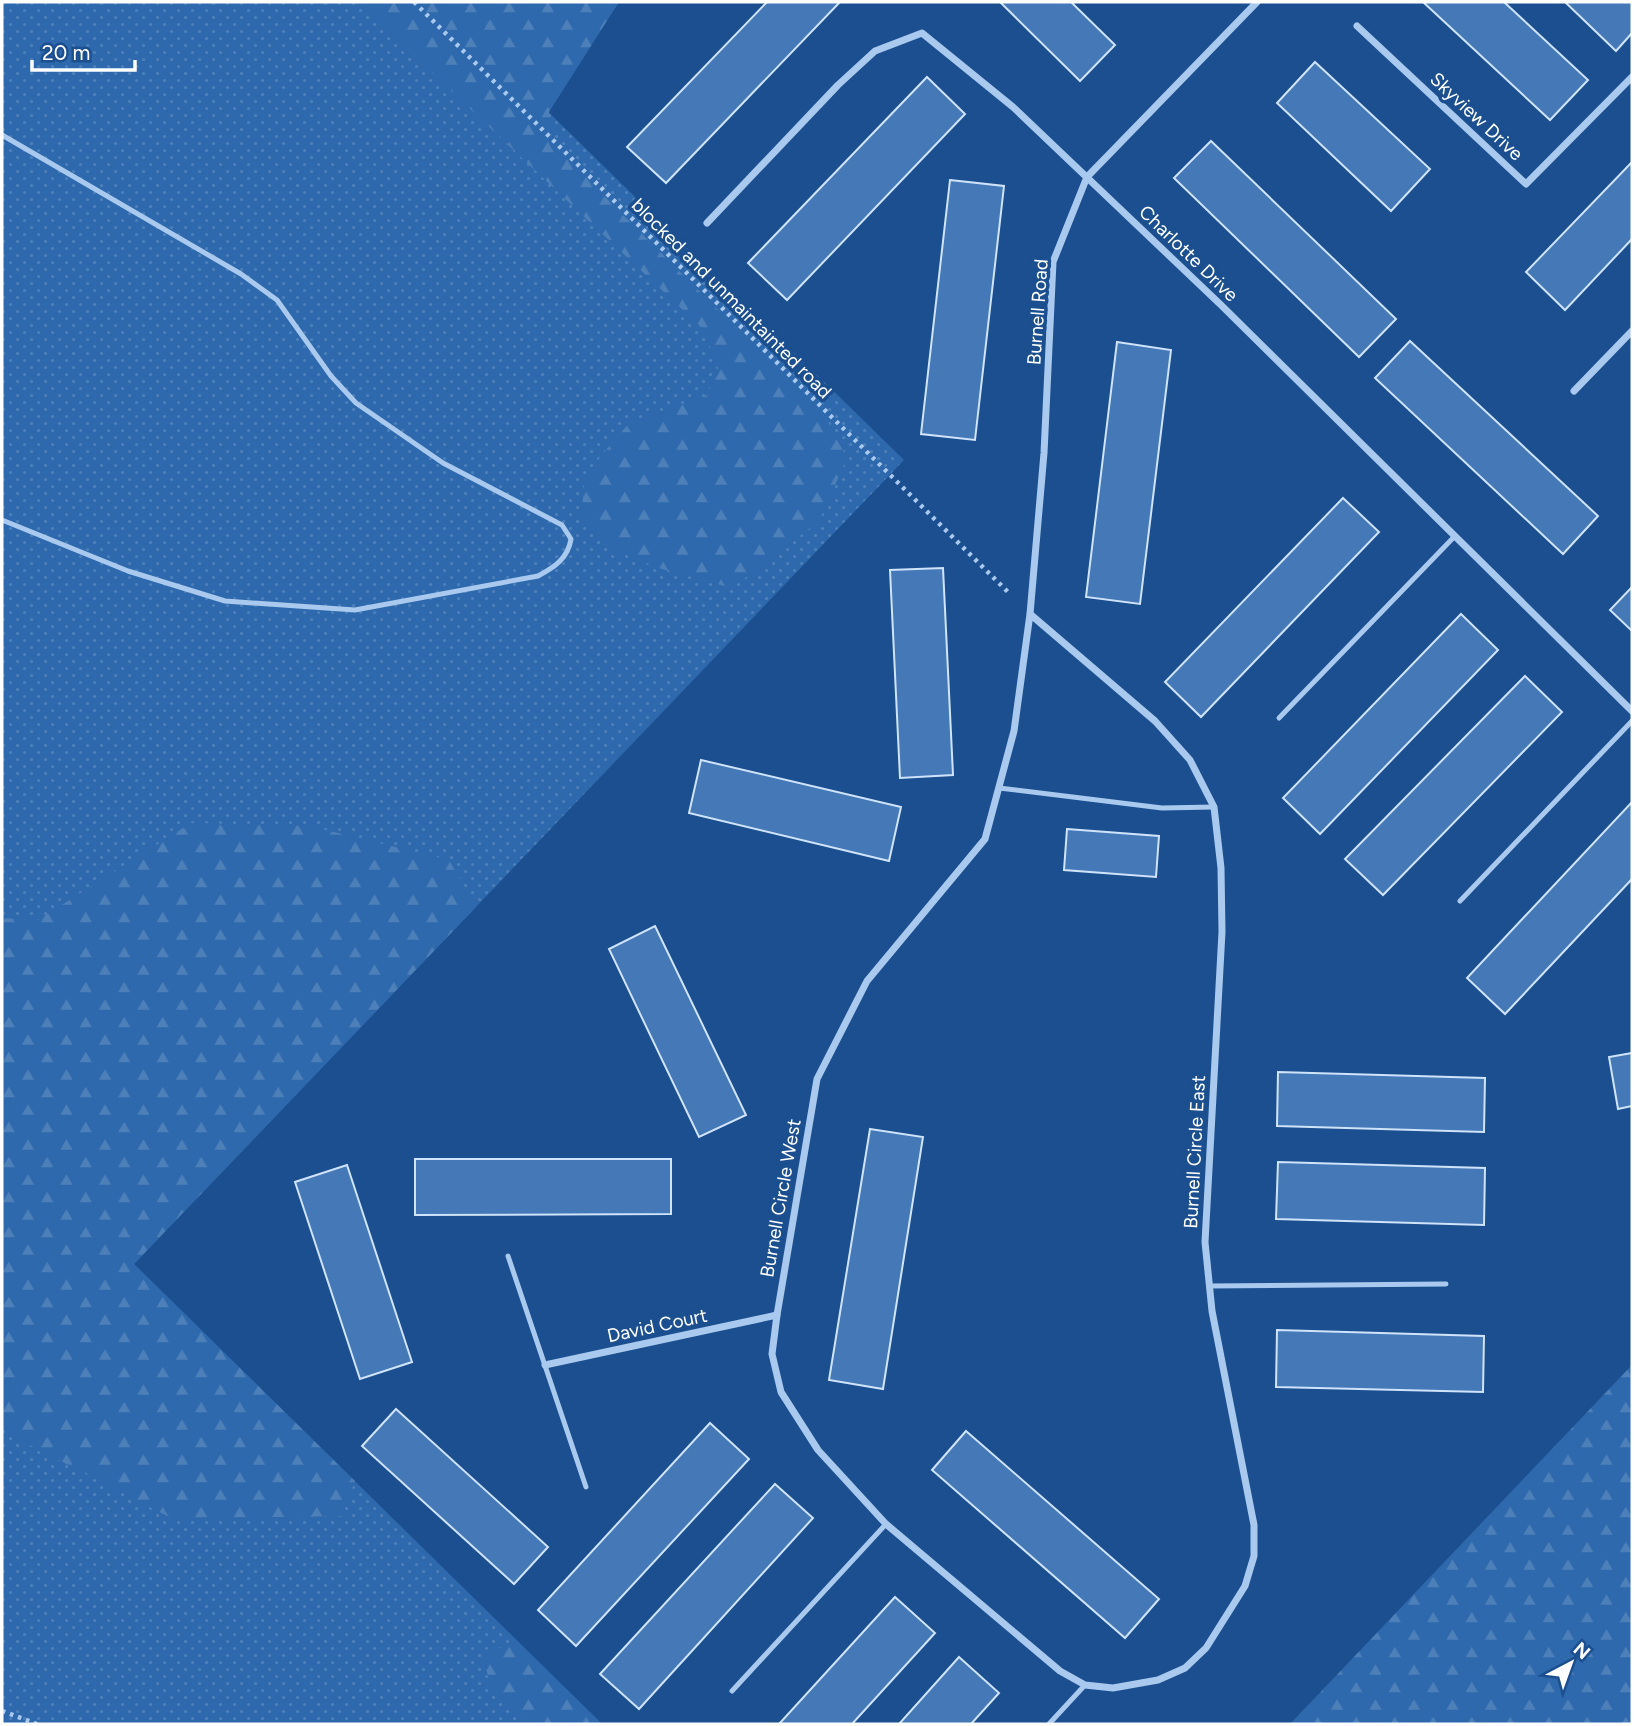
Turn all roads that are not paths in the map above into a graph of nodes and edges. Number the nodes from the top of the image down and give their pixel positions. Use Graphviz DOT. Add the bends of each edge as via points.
graph roads {
  1 [pos="1257,2"];
  2 [pos="1357,26"];
  3 [pos="1632,77"];
  4 [pos="2,135"];
  5 [pos="1087,177"];
  6 [pos="707,223"];
  7 [pos="1632,331"];
  8 [pos="1574,391"];
  9 [pos="2,520"];
  10 [pos="1454,537"];
  11 [pos="1030,614"];
  12 [pos="1632,711"];
  13 [pos="1279,718"];
  14 [pos="1632,720"];
  15 [pos="999,788"];
  16 [pos="1214,807"];
  17 [pos="1460,901"];
  18 [pos="508,1256"];
  19 [pos="1446,1284"];
  20 [pos="1209,1286"];
  21 [pos="777,1315"];
  22 [pos="545,1365"];
  23 [pos="586,1487"];
  24 [pos="886,1524"];
  25 [pos="1085,1685"];
  26 [pos="1113,1688"];
  27 [pos="732,1691"];
  28 [pos="1049,1724"];
  1 -- 5 [label="street, Burnell Road"];
  2 -- 3 [label="street, Skyview Drive" via="1526,184"];
  4 -- 9 [label="lane" via="278,300 331,376 356,403 443,463 562,525 571,539 569,551 554,568 538,576 355,610 225,601 128,571"];
  5 -- 6 [label="street, Charlotte Drive" via="1013,107 922,33 875,51"];
  5 -- 10 [label="street, Charlotte Drive"];
  5 -- 11 [label="street, Burnell Road" via="1053,262"];
  7 -- 8 [label="street"];
  10 -- 12 [label="street, Charlotte Drive"];
  10 -- 13 [label="lane"];
  11 -- 15 [label="street, Burnell Circle West" via="1014,731"];
  11 -- 16 [label="street, Burnell Circle East" via="1155,721 1190,760"];
  14 -- 17 [label="lane"];
  15 -- 16 [label="lane" via="1162,808"];
  15 -- 21 [label="street, Burnell Circle West" via="985,839 867,981 817,1079"];
  16 -- 20 [label="street, Burnell Circle East" via="1222,869 1222,932 1205,1242"];
  18 -- 22 [label="lane"];
  19 -- 20 [label="lane"];
  20 -- 26 [label="street, Burnell Circle East" via="1254,1525 1254,1556 1245,1586 1206,1648 1185,1668 1158,1680"];
  21 -- 22 [label="street, David Court"];
  21 -- 24 [label="street, Burnell Circle West" via="772,1354 781,1392 818,1450"];
  22 -- 23 [label="lane"];
  24 -- 25 [label="street, Burnell Circle West" via="1060,1671"];
  24 -- 27 [label="lane"];
  25 -- 26 [label="street, Burnell Circle West"];
  25 -- 28 [label="lane"];
}
